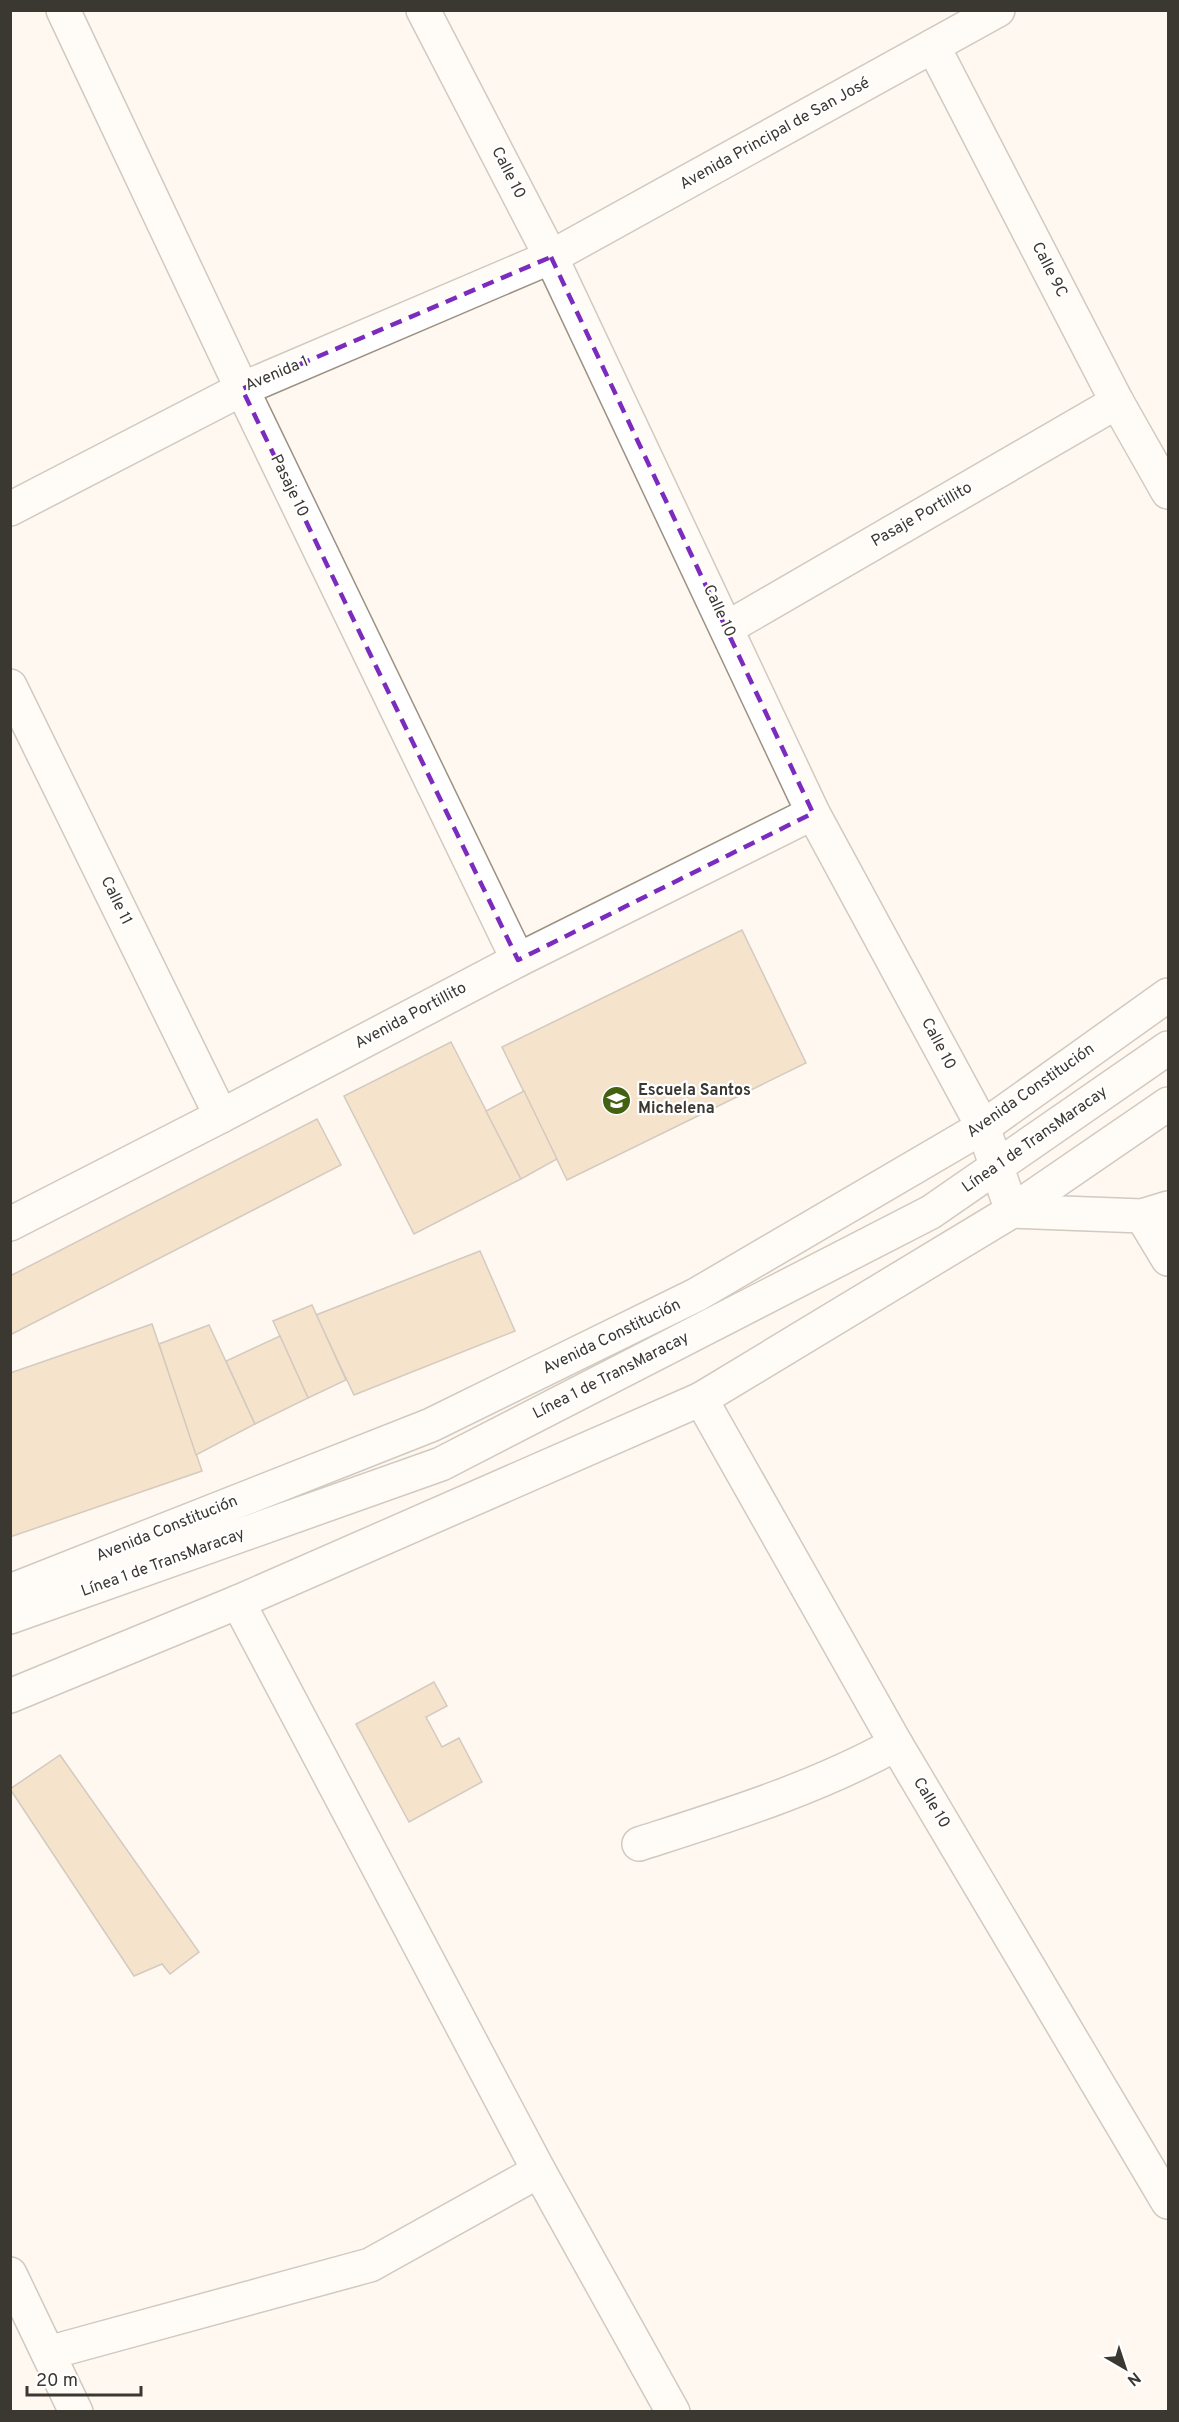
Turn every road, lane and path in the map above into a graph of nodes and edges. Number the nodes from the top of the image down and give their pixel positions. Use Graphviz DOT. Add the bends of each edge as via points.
graph roads {
  1 [pos="63,10"];
  2 [pos="423,10"];
  3 [pos="998,10"];
  4 [pos="933,46"];
  5 [pos="551,257"];
  6 [pos="242,389"];
  7 [pos="1117,402"];
  8 [pos="1168,492"];
  9 [pos="10,509"];
  10 [pos="727,628"];
  11 [pos="10,686"];
  12 [pos="813,813"];
  13 [pos="518,960"];
  14 [pos="1168,995"];
  15 [pos="1168,1048"];
  16 [pos="1168,1104"];
  17 [pos="222,1116"];
  18 [pos="983,1127"];
  19 [pos="997,1166"];
  20 [pos="1012,1211"];
  21 [pos="1155,1212"];
  22 [pos="10,1224"];
  23 [pos="1168,1259"];
  24 [pos="701,1399"];
  25 [pos="10,1591"];
  26 [pos="238,1602"];
  27 [pos="10,1617"];
  28 [pos="10,1696"];
  29 [pos="896,1744"];
  30 [pos="639,1844"];
  31 [pos="539,2171"];
  32 [pos="1168,2202"];
  33 [pos="10,2274"];
  34 [pos="48,2353"];
  35 [pos="76,2412"];
  36 [pos="673,2412"];
  1 -- 6 [label="street, Pasaje 10"];
  2 -- 5 [label="street, Calle 10"];
  3 -- 4 [label="street, Avenida Principal de San José"];
  4 -- 5 [label="street, Avenida Principal de San José"];
  4 -- 7 [label="street, Calle 9C"];
  5 -- 6 [label="street, Avenida 1"];
  5 -- 10 [label="street, Calle 10"];
  6 -- 9 [label="street, Avenida 1"];
  6 -- 13 [label="street, Pasaje 10"];
  7 -- 8 [label="street, Calle 9C"];
  7 -- 10 [label="street, Pasaje Portillito"];
  10 -- 12 [label="street, Calle 10"];
  11 -- 17 [label="street, Calle 11"];
  12 -- 13 [label="street, Avenida Portillito"];
  12 -- 18 [label="street, Calle 10"];
  13 -- 17 [label="street, Avenida Portillito"];
  14 -- 18 [label="street, Avenida Constitución"];
  15 -- 19 [label="street, Línea 1 de TransMaracay"];
  16 -- 20 [label="street"];
  17 -- 22 [label="street, Avenida Portillito"];
  18 -- 19 [label="street, Calle 10"];
  18 -- 25 [label="street, Avenida Constitución" via="696,1295 508,1389 431,1425"];
  19 -- 20 [label="street, Calle 10"];
  19 -- 27 [label="street, Línea 1 de TransMaracay" via="931,1212 441,1464"];
  20 -- 21 [label="street"];
  20 -- 24 [label="street"];
  21 -- 23 [label="street"];
  24 -- 26 [label="street"];
  24 -- 29 [label="street, Calle 10"];
  26 -- 28 [label="street"];
  26 -- 31 [label="street"];
  29 -- 30 [label="street" via="861,1764 754,1807"];
  29 -- 32 [label="street, Calle 10"];
  31 -- 34 [label="street" via="370,2265"];
  31 -- 36 [label="street"];
  33 -- 34 [label="street"];
  34 -- 35 [label="street"];
}
